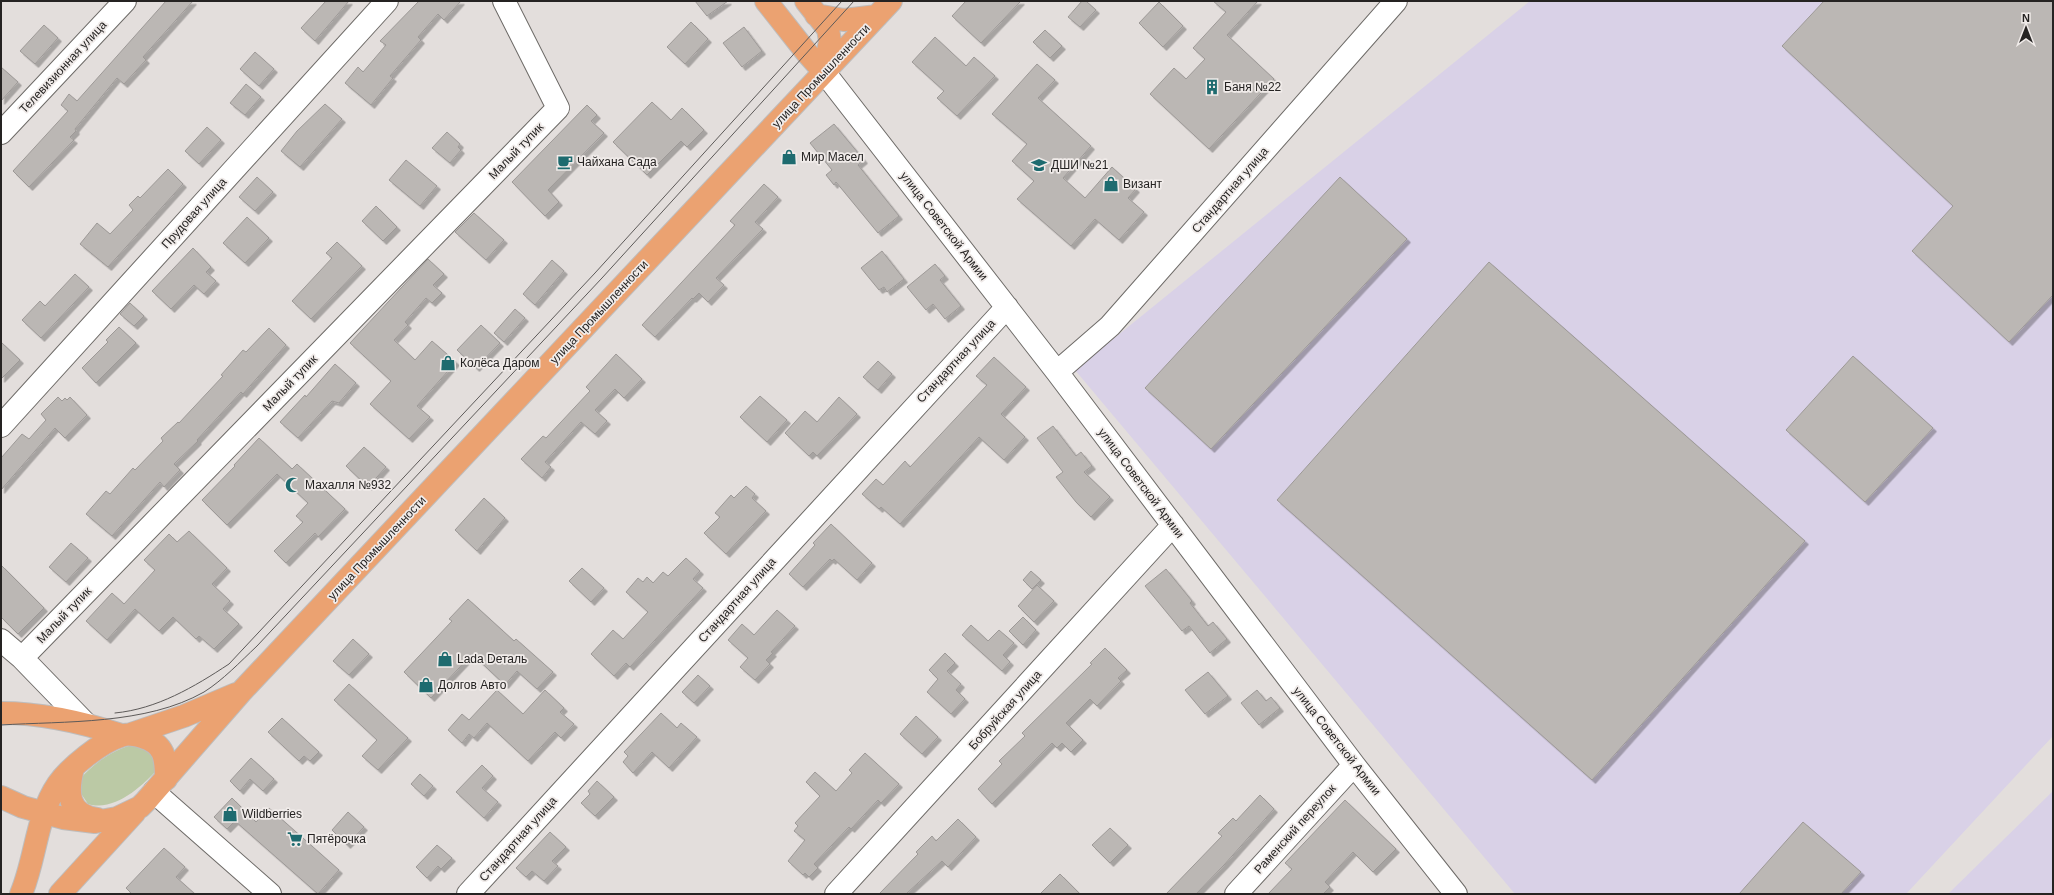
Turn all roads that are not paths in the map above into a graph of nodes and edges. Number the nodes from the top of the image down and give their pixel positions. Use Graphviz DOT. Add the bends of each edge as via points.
graph roads {
  1 [pos="125,1"];
  2 [pos="387,1"];
  3 [pos="504,1"];
  4 [pos="766,1"];
  5 [pos="1396,1"];
  6 [pos="811,8"];
  7 [pos="884,9"];
  8 [pos="824,72"];
  9 [pos="1,133"];
  10 [pos="1007,307"];
  11 [pos="1057,372"];
  12 [pos="1,426"];
  13 [pos="1173,525"];
  14 [pos="1,640"];
  15 [pos="22,658"];
  16 [pos="241,692"];
  17 [pos="1,713"];
  18 [pos="86,724"];
  19 [pos="126,735"];
  20 [pos="1354,765"];
  21 [pos="73,768"];
  22 [pos="154,793"];
  23 [pos="1,796"];
  24 [pos="45,814"];
  25 [pos="117,818"];
  26 [pos="21,894"];
  27 [pos="60,894"];
  28 [pos="270,894"];
  29 [pos="468,894"];
  30 [pos="836,894"];
  31 [pos="1236,894"];
  32 [pos="1456,894"];
  1 -- 9 [label="street, Телевизионная улица"];
  2 -- 12 [label="street, Прудовая улица"];
  3 -- 15 [label="street, Малый тупик" via="558,108"];
  4 -- 8 [label="main road, улица Советской Армии"];
  5 -- 11 [label="street, Стандартная улица" via="1110,326"];
  6 -- 7 [label="main road" via="844,20"];
  6 -- 8 [label="main road" via="828,29 829,54"];
  7 -- 8 [label="main road, улица Промышленности"];
  8 -- 10 [label="street, улица Советской Армии"];
  8 -- 16 [label="main road, улица Промышленности"];
  10 -- 11 [label="street, улица Советской Армии"];
  10 -- 29 [label="street, Стандартная улица"];
  11 -- 13 [label="street, улица Советской Армии"];
  13 -- 20 [label="street, улица Советской Армии"];
  13 -- 30 [label="street, Бобруйская улица"];
  14 -- 15 [label="street"];
  15 -- 18 [label="street"];
  16 -- 19 [label="main road, улица Промышленности" via="184,716"];
  16 -- 22 [label="main road, улица Промышленности"];
  17 -- 18 [label="main road" via="28,713"];
  18 -- 19 [label="main road"];
  19 -- 21 [label="main road" via="90,754"];
  19 -- 22 [label="main road" via="157,744 166,761"];
  20 -- 31 [label="street, Раменский переулок"];
  20 -- 32 [label="street, улица Советской Армии"];
  21 -- 24 [label="main road" via="59,784"];
  21 -- 25 [label="main road" via="69,794 77,810 87,818"];
  22 -- 25 [label="main road"];
  22 -- 27 [label="main road, улица Промышленности"];
  22 -- 28 [label="street"];
  23 -- 24 [label="main road"];
  24 -- 25 [label="main road" via="81,821"];
  24 -- 26 [label="main road"];
}
